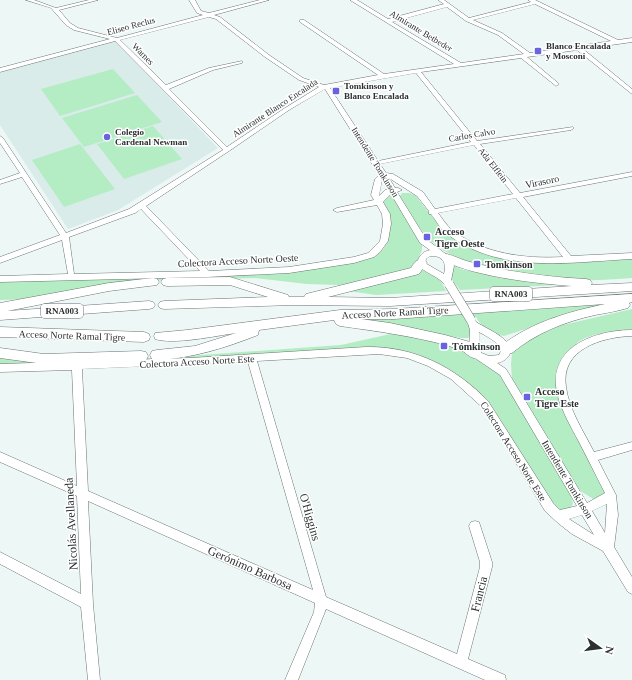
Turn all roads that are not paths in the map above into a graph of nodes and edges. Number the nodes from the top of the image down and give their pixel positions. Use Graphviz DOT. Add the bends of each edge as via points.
graph roads {
  1 [pos="29,0"];
  2 [pos="95,0"];
  3 [pos="192,0"];
  4 [pos="266,0"];
  5 [pos="353,0"];
  6 [pos="441,0"];
  7 [pos="542,0"];
  8 [pos="533,1"];
  9 [pos="447,5"];
  10 [pos="57,9"];
  11 [pos="208,15"];
  12 [pos="468,20"];
  13 [pos="302,21"];
  14 [pos="388,21"];
  15 [pos="116,39"];
  16 [pos="632,40"];
  17 [pos="617,42"];
  18 [pos="580,48"];
  19 [pos="530,55"];
  20 [pos="522,56"];
  21 [pos="240,62"];
  22 [pos="460,64"];
  23 [pos="0,70"];
  24 [pos="417,71"];
  25 [pos="383,76"];
  26 [pos="301,79"];
  27 [pos="556,84"];
  28 [pos="324,87"];
  29 [pos="165,88"];
  30 [pos="315,92"];
  31 [pos="632,92"];
  32 [pos="571,128"];
  33 [pos="0,138"];
  34 [pos="476,143"];
  35 [pos="227,150"];
  36 [pos="376,163"];
  37 [pos="24,174"];
  38 [pos="632,174"];
  39 [pos="383,175"];
  40 [pos="0,182"];
  41 [pos="413,189"];
  42 [pos="392,190"];
  43 [pos="517,196"];
  44 [pos="378,202"];
  45 [pos="141,205"];
  46 [pos="337,210"];
  47 [pos="432,212"];
  48 [pos="64,237"];
  49 [pos="423,241"];
  50 [pos="443,255"];
  51 [pos="632,256"];
  52 [pos="423,259"];
  53 [pos="569,259"];
  54 [pos="0,260"];
  55 [pos="71,273"];
  56 [pos="207,274"];
  57 [pos="0,279"];
  58 [pos="153,282"];
  59 [pos="167,282"];
  60 [pos="448,283"];
  61 [pos="632,283"];
  62 [pos="632,287"];
  63 [pos="632,298"];
  64 [pos="42,301"];
  65 [pos="294,301"];
  66 [pos="0,302"];
  67 [pos="632,304"];
  68 [pos="149,305"];
  69 [pos="164,305"];
  70 [pos="0,308"];
  71 [pos="0,316"];
  72 [pos="300,320"];
  73 [pos="472,322"];
  74 [pos="275,324"];
  75 [pos="0,332"];
  76 [pos="631,334"];
  77 [pos="160,336"];
  78 [pos="144,337"];
  79 [pos="0,352"];
  80 [pos="506,352"];
  81 [pos="157,355"];
  82 [pos="141,356"];
  83 [pos="480,357"];
  84 [pos="251,358"];
  85 [pos="77,366"];
  86 [pos="0,368"];
  87 [pos="503,372"];
  88 [pos="632,446"];
  89 [pos="0,457"];
  90 [pos="591,457"];
  91 [pos="82,493"];
  92 [pos="611,495"];
  93 [pos="586,509"];
  94 [pos="558,516"];
  95 [pos="475,526"];
  96 [pos="608,547"];
  97 [pos="0,558"];
  98 [pos="632,588"];
  99 [pos="321,599"];
  100 [pos="87,604"];
  101 [pos="461,663"];
  102 [pos="94,680"];
  103 [pos="291,680"];
  104 [pos="500,680"];
  1 -- 10 [label="street"];
  2 -- 10 [label="street"];
  3 -- 11 [label="street" via="199,12"];
  4 -- 11 [label="street, Eliseo Reclus"];
  5 -- 14 [label="street, Almirante Betbeder"];
  6 -- 9 [label="street"];
  7 -- 8 [label="street"];
  8 -- 12 [label="street"];
  8 -- 17 [label="street"];
  9 -- 12 [label="street"];
  9 -- 14 [label="street"];
  10 -- 15 [label="street" via="68,24 76,29"];
  11 -- 15 [label="street, Eliseo Reclus"];
  11 -- 26 [label="street" via="218,18"];
  12 -- 19 [label="street" via="500,34"];
  13 -- 25 [label="street"];
  14 -- 22 [label="street, Almirante Betbeder"];
  15 -- 23 [label="street, Eliseo Reclus"];
  15 -- 29 [label="street, Warnes"];
  16 -- 17 [label="street, Almirante Blanco Encalada"];
  17 -- 18 [label="street, Almirante Blanco Encalada"];
  18 -- 19 [label="street, Almirante Blanco Encalada"];
  18 -- 31 [label="street"];
  19 -- 20 [label="street, Almirante Blanco Encalada"];
  20 -- 22 [label="street, Almirante Blanco Encalada"];
  20 -- 27 [label="street"];
  21 -- 29 [label="street"];
  22 -- 24 [label="street, Almirante Blanco Encalada"];
  24 -- 25 [label="street, Almirante Blanco Encalada"];
  24 -- 34 [label="street, Ada Elflein"];
  25 -- 28 [label="street, Almirante Blanco Encalada"];
  26 -- 28 [label="street"];
  26 -- 30 [label="street"];
  28 -- 30 [label="street, Almirante Blanco Encalada"];
  28 -- 36 [label="street, Intendente Tomkinson" via="332,93"];
  29 -- 35 [label="street, Warnes"];
  30 -- 35 [label="street, Almirante Blanco Encalada"];
  32 -- 34 [label="street, Carlos Calvo"];
  33 -- 37 [label="street"];
  34 -- 36 [label="street, Carlos Calvo"];
  34 -- 43 [label="street, Ada Elflein"];
  35 -- 45 [label="street, Almirante Blanco Encalada"];
  36 -- 39 [label="street, Intendente Tomkinson"];
  37 -- 40 [label="street"];
  37 -- 48 [label="street"];
  38 -- 43 [label="street, Virasoro"];
  39 -- 41 [label="street" via="390,176"];
  39 -- 42 [label="street, Intendente Tomkinson"];
  39 -- 44 [label="street, Colectora Acceso Norte Oeste" via="379,179 375,195"];
  41 -- 42 [label="street"];
  41 -- 47 [label="street" via="420,194"];
  42 -- 44 [label="street"];
  42 -- 49 [label="street, Intendente Tomkinson"];
  43 -- 47 [label="street, Virasoro"];
  43 -- 53 [label="street, Ada Elflein"];
  44 -- 46 [label="street"];
  44 -- 56 [label="street, Colectora Acceso Norte Oeste" via="386,214 387,229 384,241 371,254 354,260 288,270"];
  45 -- 48 [label="street, Almirante Blanco Encalada" via="122,216"];
  45 -- 56 [label="street"];
  47 -- 53 [label="street" via="448,231 473,246 492,253 537,261"];
  48 -- 54 [label="street, Almirante Blanco Encalada"];
  48 -- 55 [label="street"];
  49 -- 50 [label="street, Intendente Tomkinson"];
  49 -- 52 [label="street, Intendente Tomkinson"];
  50 -- 52 [label="street" via="430,253"];
  50 -- 60 [label="street" via="450,266"];
  50 -- 61 [label="highway" via="466,266 535,278"];
  51 -- 53 [label="street"];
  52 -- 60 [label="street" via="430,271 440,275"];
  52 -- 65 [label="highway" via="415,271"];
  56 -- 57 [label="street, Colectora Acceso Norte Oeste"];
  58 -- 64 [label="highway" via="109,287"];
  59 -- 65 [label="highway" via="230,281"];
  60 -- 73 [label="street, bridge"];
  62 -- 65 [label="highway, Acceso Norte Ramal Tigre / RNA003" via="390,302"];
  63 -- 72 [label="highway, Acceso Norte Ramal Tigre / RNA003" via="394,314 340,314"];
  64 -- 66 [label="highway"];
  64 -- 70 [label="highway"];
  65 -- 69 [label="highway, Acceso Norte Ramal Tigre / RNA003"];
  67 -- 80 [label="highway" via="559,321 522,337"];
  68 -- 71 [label="highway, Acceso Norte Ramal Tigre / RNA003"];
  72 -- 74 [label="highway, Acceso Norte Ramal Tigre / RNA003"];
  72 -- 83 [label="highway" via="390,328 465,346"];
  73 -- 80 [label="street" via="485,333 502,341"];
  73 -- 83 [label="street" via="476,334 474,349"];
  74 -- 77 [label="highway, Acceso Norte Ramal Tigre / RNA003"];
  74 -- 81 [label="highway" via="208,349"];
  75 -- 78 [label="highway, Acceso Norte Ramal Tigre"];
  76 -- 90 [label="street" via="599,337 584,343 572,353 561,374 566,404"];
  79 -- 82 [label="highway" via="44,359"];
  80 -- 83 [label="street" via="496,360"];
  80 -- 87 [label="street"];
  83 -- 87 [label="street, Intendente Tomkinson"];
  84 -- 85 [label="street, Colectora Acceso Norte Este"];
  84 -- 94 [label="street, Colectora Acceso Norte Este" via="372,350 392,352 435,364 462,380 486,404 549,507"];
  84 -- 99 [label="street, O'Higgins"];
  85 -- 86 [label="street, Colectora Acceso Norte Este"];
  85 -- 91 [label="street, Nicolás Avellaneda"];
  87 -- 93 [label="street, Intendente Tomkinson"];
  88 -- 90 [label="street"];
  89 -- 91 [label="street, Gerónimo Barbosa"];
  90 -- 92 [label="street"];
  91 -- 99 [label="street, Gerónimo Barbosa"];
  91 -- 100 [label="street, Nicolás Avellaneda"];
  92 -- 93 [label="street"];
  92 -- 96 [label="street" via="614,508 613,526"];
  93 -- 94 [label="street"];
  93 -- 96 [label="street, Intendente Tomkinson"];
  94 -- 96 [label="street, Colectora Acceso Norte Este" via="589,539"];
  95 -- 101 [label="street, Francia" via="486,567"];
  96 -- 98 [label="street, Intendente Tomkinson"];
  97 -- 100 [label="street"];
  99 -- 101 [label="street, Gerónimo Barbosa"];
  99 -- 103 [label="street, O'Higgins" via="320,612"];
  100 -- 102 [label="street, Nicolás Avellaneda"];
  101 -- 104 [label="street, Gerónimo Barbosa"];
}
